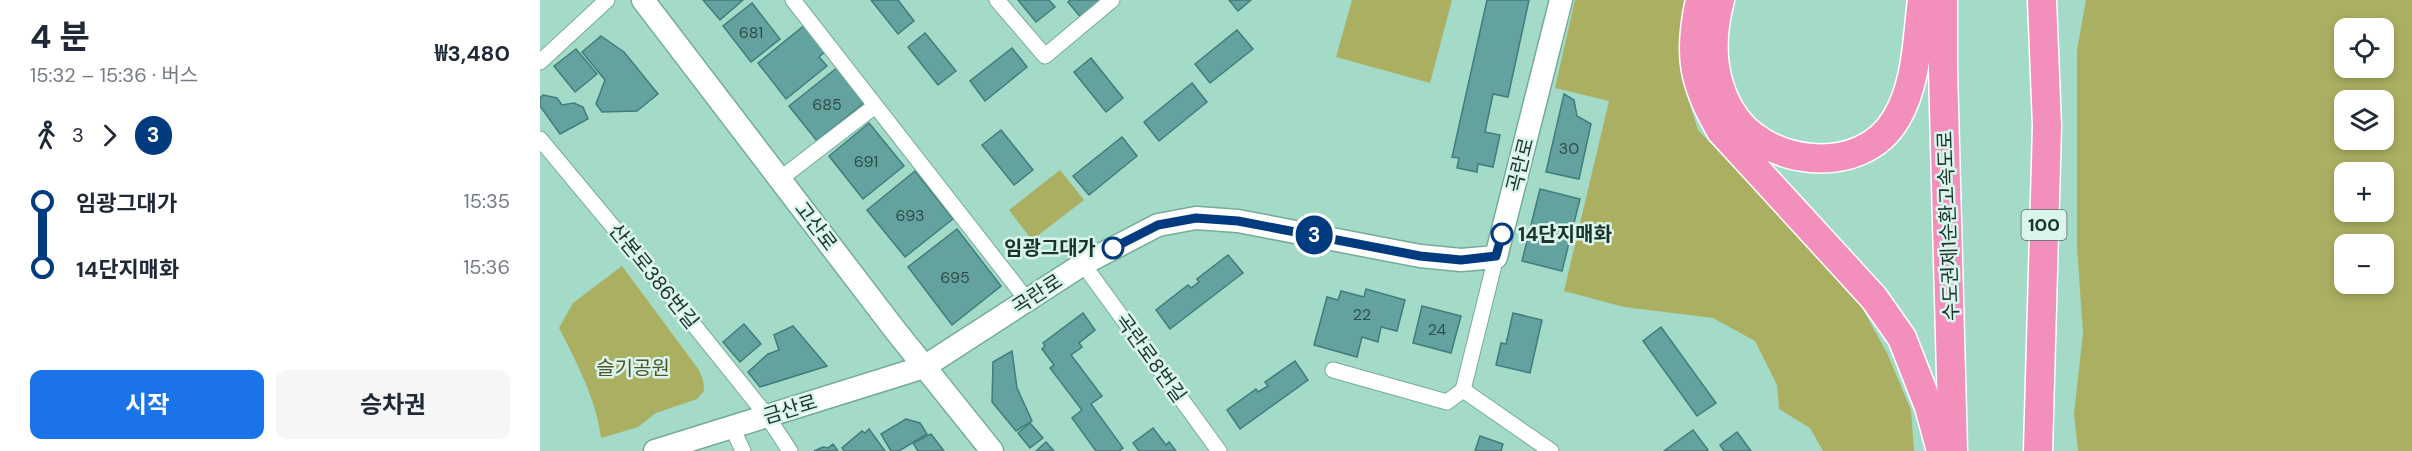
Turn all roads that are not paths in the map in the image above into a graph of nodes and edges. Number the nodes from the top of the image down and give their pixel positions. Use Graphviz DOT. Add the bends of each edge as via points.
graph roads {
  1 [pos="607,0"];
  2 [pos="643,0"];
  3 [pos="793,0"];
  4 [pos="997,0"];
  5 [pos="1112,0"];
  6 [pos="1561,0"];
  7 [pos="1700,0"];
  8 [pos="1720,0"];
  9 [pos="1922,0"];
  10 [pos="1943,0"];
  11 [pos="2042,0"];
  12 [pos="2057,0"];
  13 [pos="540,62"];
  14 [pos="875,106"];
  15 [pos="2047,126"];
  16 [pos="540,138"];
  17 [pos="780,179"];
  18 [pos="1496,256"];
  19 [pos="1083,264"];
  20 [pos="1027,300"];
  21 [pos="924,367"];
  22 [pos="1333,370"];
  23 [pos="1463,390"];
  24 [pos="767,416"];
  25 [pos="732,427"];
  26 [pos="698,445"];
  27 [pos="655,451"];
  28 [pos="742,451"];
  29 [pos="790,451"];
  30 [pos="992,451"];
  31 [pos="1219,451"];
  32 [pos="1551,451"];
  33 [pos="1941,451"];
  34 [pos="1953,451"];
  35 [pos="2038,451"];
  1 -- 13 [label="street"];
  2 -- 17 [label="street, 고산로"];
  3 -- 14 [label="street"];
  4 -- 5 [label="street" via="1045,56"];
  6 -- 18 [label="street, 곡란로"];
  7 -- 33 [label="highway" via="1694,36 1696,72 1705,104 1721,131 1841,259 1902,338 1929,407"];
  8 -- 9 [label="highway" via="1712,39 1715,74 1730,111 1750,135 1773,147 1826,160 1854,154 1878,140 1896,121 1912,84"];
  10 -- 34 [label="highway, 수도권제1순환고속도로"];
  11 -- 15 [label="highway, 100"];
  12 -- 15 [label="highway"];
  14 -- 17 [label="street"];
  14 -- 20 [label="street"];
  15 -- 35 [label="highway, 100"];
  16 -- 24 [label="street, 산본로386번길"];
  17 -- 21 [label="street, 고산로"];
  18 -- 19 [label="street, 곡란로" via="1461,260 1420,256 1238,221 1196,218 1158,225"];
  18 -- 23 [label="street"];
  19 -- 20 [label="street, 곡란로"];
  19 -- 31 [label="street, 곡란로8번길"];
  20 -- 21 [label="street, 곡란로"];
  21 -- 24 [label="street, 금산로"];
  21 -- 30 [label="street, 고산로"];
  22 -- 23 [label="street" via="1447,402"];
  23 -- 32 [label="street"];
  24 -- 25 [label="street, 금산로"];
  24 -- 29 [label="street, 산본로386번길"];
  25 -- 26 [label="street, 금산로"];
  25 -- 28 [label="street"];
  26 -- 27 [label="street, 금산로"];
}
